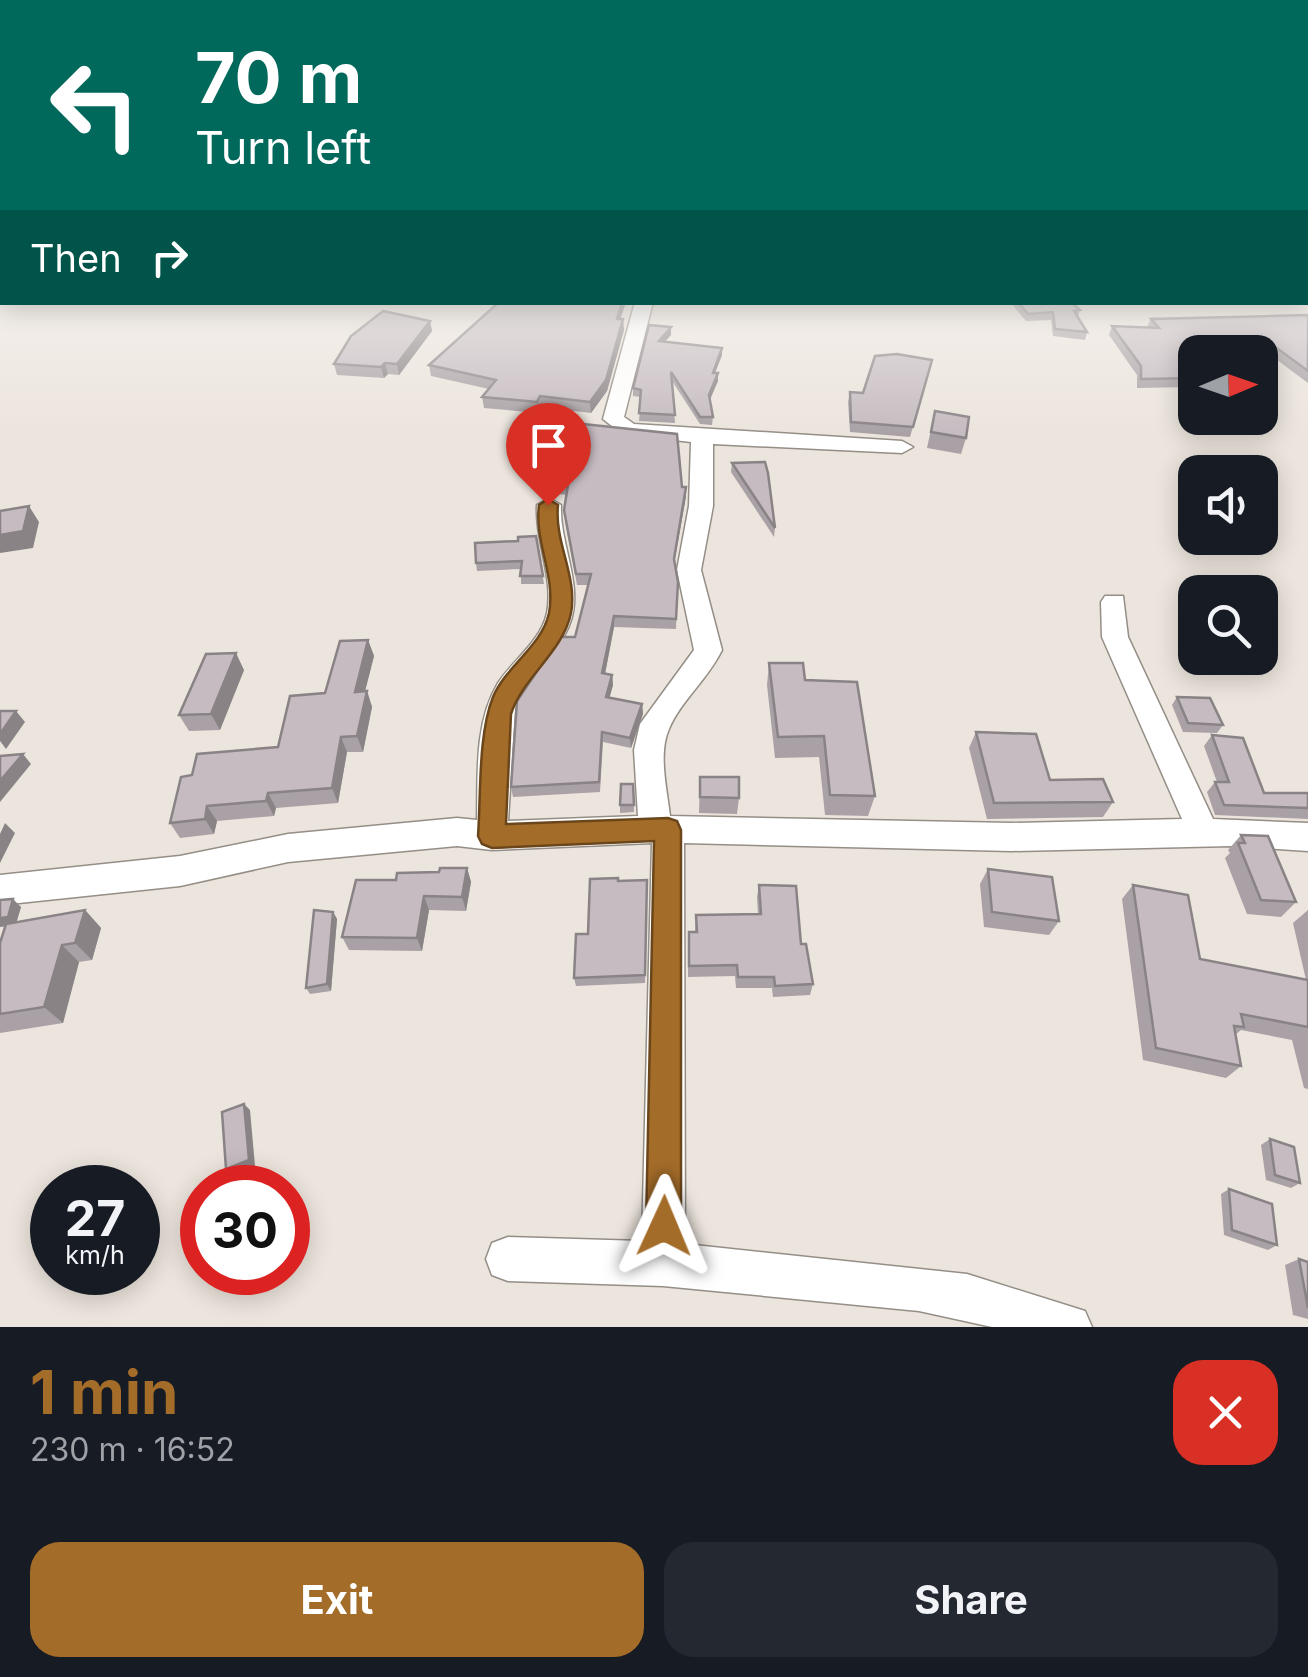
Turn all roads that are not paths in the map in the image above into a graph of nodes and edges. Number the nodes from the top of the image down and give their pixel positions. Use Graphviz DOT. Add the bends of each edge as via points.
graph roads {
  1 [pos="642,310"];
  2 [pos="702,437"];
  3 [pos="902,447"];
  4 [pos="548,505"];
  5 [pos="1114,602"];
  6 [pos="661,829"];
  7 [pos="1204,833"];
  8 [pos="492,836"];
  9 [pos="1308,837"];
  10 [pos="0,890"];
  11 [pos="508,1259"];
  12 [pos="663,1264"];
  13 [pos="1069,1327"];
  1 -- 2 [label="street" via="613,419 629,430"];
  2 -- 3 [label="street"];
  2 -- 6 [label="street" via="701,506 689,570 708,650 656,724 649,750"];
  4 -- 8 [label="street" via="560,615 500,714"];
  5 -- 7 [label="street" via="1115,637"];
  6 -- 7 [label="street"];
  6 -- 8 [label="street"];
  6 -- 12 [label="street"];
  7 -- 9 [label="street"];
  8 -- 10 [label="street" via="361,839 180,871"];
  11 -- 12 [label="street"];
  12 -- 13 [label="street" via="919,1289"];
}
